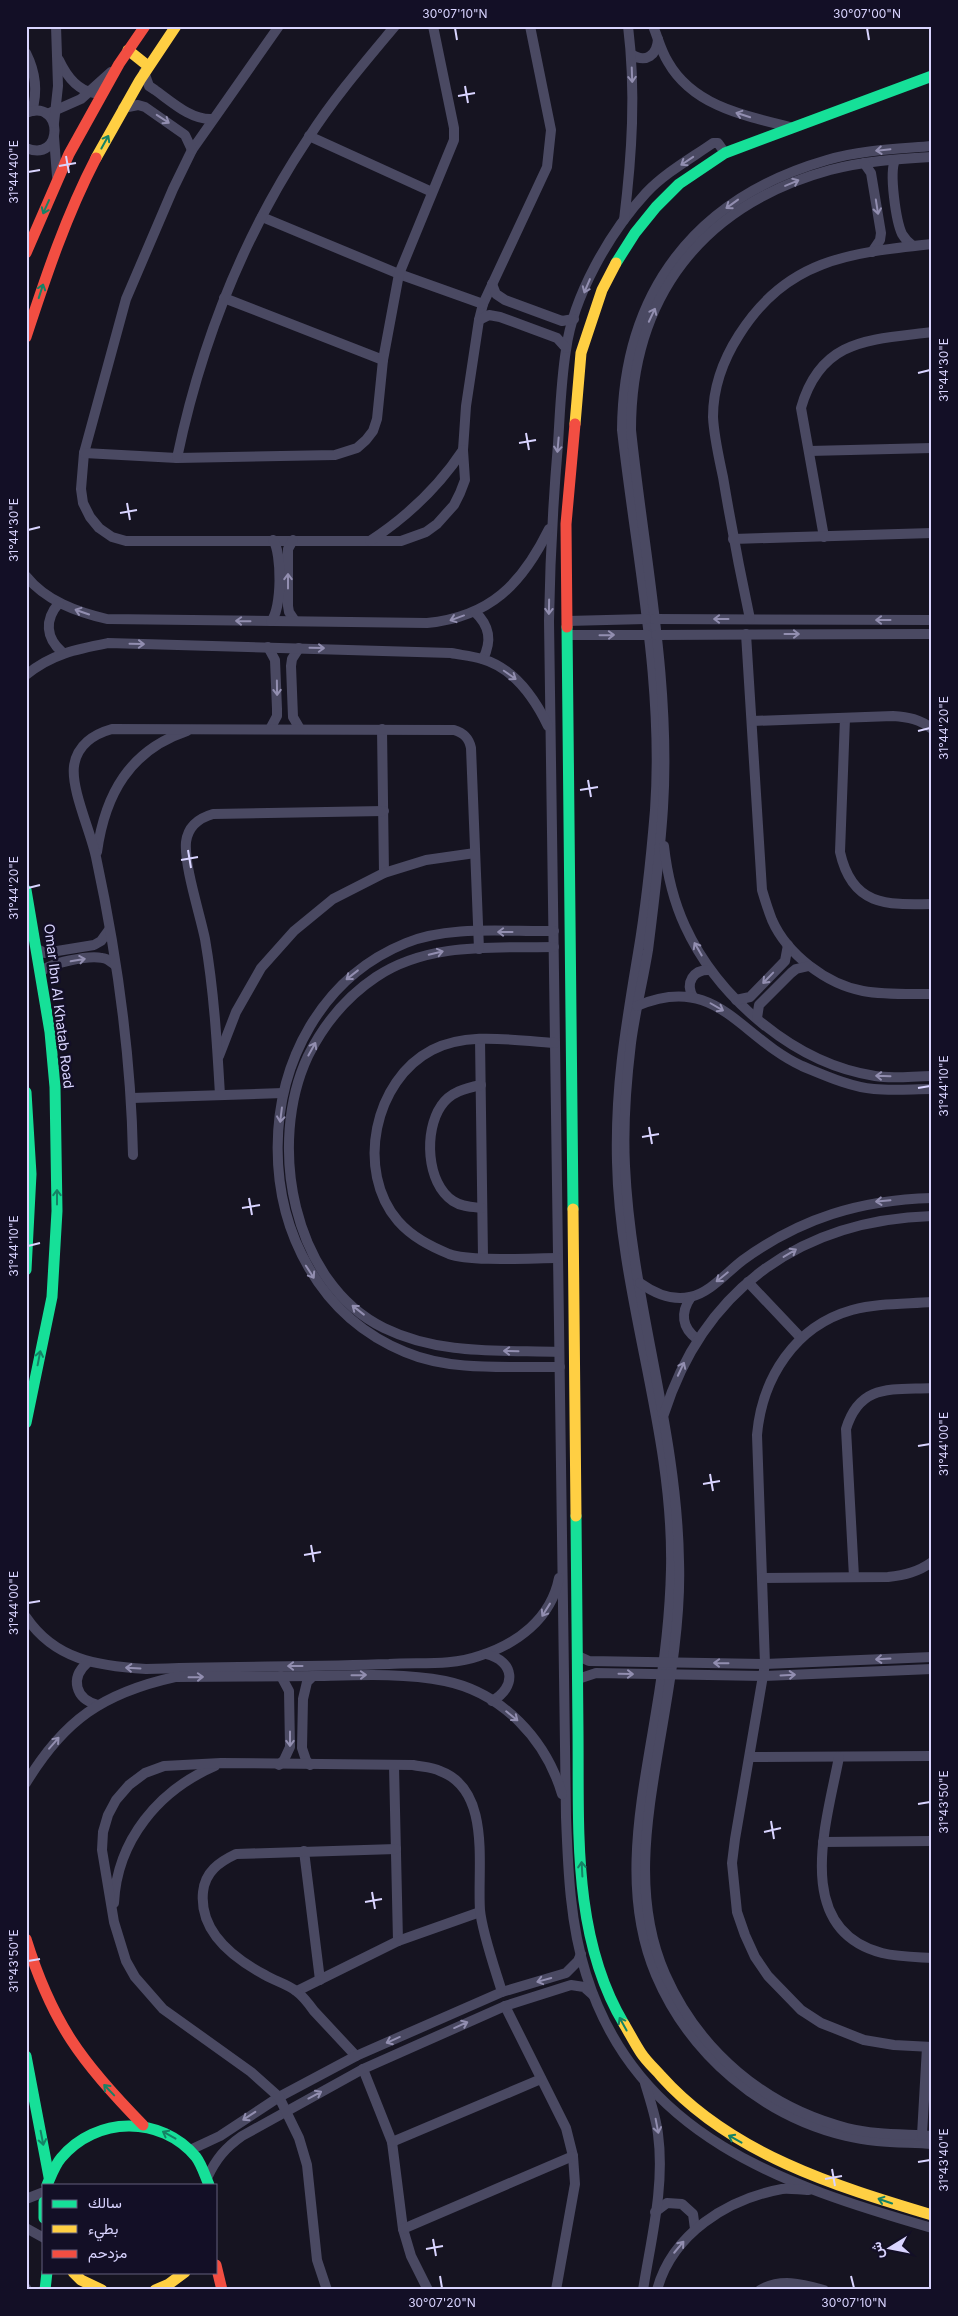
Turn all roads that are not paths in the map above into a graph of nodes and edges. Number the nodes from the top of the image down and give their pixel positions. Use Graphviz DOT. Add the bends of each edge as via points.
graph roads {
  1 [pos="56,26"];
  2 [pos="145,26"];
  3 [pos="176,26"];
  4 [pos="278,26"];
  5 [pos="395,26"];
  6 [pos="433,26"];
  7 [pos="530,26"];
  8 [pos="628,26"];
  9 [pos="653,26"];
  10 [pos="658,38"];
  11 [pos="128,50"];
  12 [pos="26,54"];
  13 [pos="631,54"];
  14 [pos="57,56"];
  15 [pos="119,64"];
  16 [pos="146,69"];
  17 [pos="932,76"];
  18 [pos="90,92"];
  19 [pos="103,93"];
  20 [pos="124,108"];
  21 [pos="29,112"];
  22 [pos="52,113"];
  23 [pos="212,119"];
  24 [pos="790,127"];
  25 [pos="309,136"];
  26 [pos="54,137"];
  27 [pos="932,146"];
  28 [pos="26,148"];
  29 [pos="192,150"];
  30 [pos="725,153"];
  31 [pos="932,157"];
  32 [pos="895,160"];
  33 [pos="864,163"];
  34 [pos="57,182"];
  35 [pos="432,192"];
  36 [pos="262,217"];
  37 [pos="624,221"];
  38 [pos="932,244"];
  39 [pos="913,246"];
  40 [pos="872,252"];
  41 [pos="26,253"];
  42 [pos="399,274"];
  43 [pos="492,284"];
  44 [pos="224,298"];
  45 [pos="483,304"];
  46 [pos="574,319"];
  47 [pos="479,320"];
  48 [pos="932,332"];
  49 [pos="26,338"];
  50 [pos="566,348"];
  51 [pos="383,360"];
  52 [pos="932,448"];
  53 [pos="463,450"];
  54 [pos="809,451"];
  55 [pos="84,452"];
  56 [pos="177,458"];
  57 [pos="551,526"];
  58 [pos="932,533"];
  59 [pos="824,536"];
  60 [pos="733,539"];
  61 [pos="273,540"];
  62 [pos="293,540"];
  63 [pos="370,541"];
  64 [pos="26,576"];
  65 [pos="646,591"];
  66 [pos="59,603"];
  67 [pos="475,612"];
  68 [pos="650,619"];
  69 [pos="750,619"];
  70 [pos="932,620"];
  71 [pos="272,621"];
  72 [pos="567,621"];
  73 [pos="295,622"];
  74 [pos="746,634"];
  75 [pos="932,634"];
  76 [pos="567,635"];
  77 [pos="652,635"];
  78 [pos="268,647"];
  79 [pos="299,648"];
  80 [pos="62,652"];
  81 [pos="483,659"];
  82 [pos="26,675"];
  83 [pos="658,683"];
  84 [pos="845,718"];
  85 [pos="752,721"];
  86 [pos="198,728"];
  87 [pos="270,729"];
  88 [pos="300,729"];
  89 [pos="382,729"];
  90 [pos="550,730"];
  91 [pos="932,730"];
  92 [pos="384,810"];
  93 [pos="661,828"];
  94 [pos="475,853"];
  95 [pos="96,856"];
  96 [pos="384,873"];
  97 [pos="26,890"];
  98 [pos="932,904"];
  99 [pos="109,930"];
  100 [pos="554,931"];
  101 [pos="479,932"];
  102 [pos="788,945"];
  103 [pos="554,947"];
  104 [pos="479,948"];
  105 [pos="37,949"];
  106 [pos="115,965"];
  107 [pos="809,966"];
  108 [pos="710,970"];
  109 [pos="40,972"];
  110 [pos="932,994"];
  111 [pos="693,997"];
  112 [pos="736,1000"];
  113 [pos="637,1006"];
  114 [pos="757,1018"];
  115 [pos="480,1039"];
  116 [pos="555,1043"];
  117 [pos="218,1059"];
  118 [pos="932,1076"];
  119 [pos="481,1085"];
  120 [pos="932,1089"];
  121 [pos="26,1092"];
  122 [pos="283,1093"];
  123 [pos="220,1095"];
  124 [pos="132,1098"];
  125 [pos="27,1106"];
  126 [pos="133,1155"];
  127 [pos="29,1171"];
  128 [pos="932,1198"];
  129 [pos="482,1208"];
  130 [pos="932,1216"];
  131 [pos="483,1258"];
  132 [pos="558,1258"];
  133 [pos="26,1270"];
  134 [pos="748,1282"];
  135 [pos="640,1283"];
  136 [pos="690,1297"];
  137 [pos="932,1302"];
  138 [pos="802,1338"];
  139 [pos="698,1339"];
  140 [pos="560,1352"];
  141 [pos="560,1367"];
  142 [pos="932,1388"];
  143 [pos="664,1415"];
  144 [pos="26,1423"];
  145 [pos="932,1562"];
  146 [pos="562,1565"];
  147 [pos="854,1577"];
  148 [pos="762,1578"];
  149 [pos="26,1617"];
  150 [pos="486,1654"];
  151 [pos="578,1656"];
  152 [pos="932,1657"];
  153 [pos="667,1662"];
  154 [pos="88,1663"];
  155 [pos="765,1664"];
  156 [pos="932,1669"];
  157 [pos="665,1674"];
  158 [pos="281,1676"];
  159 [pos="313,1676"];
  160 [pos="764,1676"];
  161 [pos="578,1679"];
  162 [pos="492,1701"];
  163 [pos="98,1705"];
  164 [pos="932,1756"];
  165 [pos="750,1757"];
  166 [pos="839,1757"];
  167 [pos="221,1763"];
  168 [pos="279,1765"];
  169 [pos="310,1765"];
  170 [pos="394,1766"];
  171 [pos="26,1783"];
  172 [pos="566,1817"];
  173 [pos="932,1841"];
  174 [pos="823,1842"];
  175 [pos="396,1849"];
  176 [pos="304,1851"];
  177 [pos="480,1912"];
  178 [pos="114,1922"];
  179 [pos="26,1938"];
  180 [pos="398,1940"];
  181 [pos="581,1954"];
  182 [pos="932,1958"];
  183 [pos="320,1980"];
  184 [pos="297,1991"];
  185 [pos="502,1992"];
  186 [pos="594,1996"];
  187 [pos="505,2006"];
  188 [pos="929,2047"];
  189 [pos="26,2056"];
  190 [pos="356,2056"];
  191 [pos="363,2069"];
  192 [pos="541,2078"];
  193 [pos="643,2079"];
  194 [pos="279,2097"];
  195 [pos="285,2111"];
  196 [pos="26,2115"];
  197 [pos="38,2119"];
  198 [pos="143,2125"];
  199 [pos="927,2135"];
  200 [pos="392,2142"];
  201 [pos="932,2144"];
  202 [pos="190,2150"];
  203 [pos="573,2156"];
  204 [pos="48,2181"];
  205 [pos="208,2181"];
  206 [pos="817,2191"];
  207 [pos="42,2193"];
  208 [pos="26,2199"];
  209 [pos="655,2212"];
  210 [pos="932,2215"];
  211 [pos="26,2228"];
  212 [pos="932,2228"];
  213 [pos="403,2229"];
  214 [pos="695,2229"];
  215 [pos="42,2237"];
  216 [pos="218,2273"];
  217 [pos="47,2274"];
  218 [pos="75,2274"];
  219 [pos="182,2274"];
  220 [pos="45,2290"];
  221 [pos="102,2290"];
  222 [pos="155,2290"];
  223 [pos="222,2290"];
  224 [pos="327,2290"];
  225 [pos="428,2290"];
  226 [pos="556,2290"];
  227 [pos="643,2290"];
  228 [pos="656,2290"];
  229 [pos="760,2290"];
  230 [pos="824,2290"];
  1 -- 14 [label="street"];
  2 -- 11 [label="street"];
  3 -- 16 [label="street"];
  4 -- 23 [label="street"];
  5 -- 25 [label="street"];
  6 -- 35 [label="street" via="454,128 451,151"];
  7 -- 43 [label="street" via="551,130 550,149 540,185"];
  8 -- 13 [label="street"];
  9 -- 10 [label="street"];
  10 -- 13 [label="street" via="655,52 650,57 644,59"];
  24 -- 10 [label="street, one-way" via="741,114 702,98 673,69"];
  11 -- 15 [label="street"];
  11 -- 16 [label="street"];
  12 -- 21 [label="street" via="35,85"];
  13 -- 37 [label="street, one-way" via="631,168"];
  14 -- 18 [label="street" via="71,80"];
  14 -- 22 [label="street"];
  15 -- 18 [label="street"];
  15 -- 19 [label="street"];
  16 -- 20 [label="street"];
  16 -- 23 [label="street" via="146,79 155,90 192,115"];
  17 -- 24 [label="street"];
  18 -- 19 [label="street"];
  18 -- 22 [label="street"];
  19 -- 34 [label="street"];
  20 -- 29 [label="street, one-way" via="138,105 145,108 185,135"];
  49 -- 20 [label="street, one-way" via="54,254 94,162"];
  21 -- 22 [label="street"];
  22 -- 26 [label="street"];
  23 -- 29 [label="street"];
  24 -- 30 [label="street"];
  25 -- 35 [label="street"];
  25 -- 36 [label="street"];
  26 -- 28 [label="street" via="42,149"];
  26 -- 34 [label="street"];
  27 -- 65 [label="street, one-way" via="864,152 794,170 761,185 712,218 672,262 656,287 636,332 622,400 622,430"];
  29 -- 55 [label="street" via="126,299"];
  30 -- 37 [label="street, one-way" via="718,143 712,144 672,171 647,193"];
  30 -- 72 [label="street" via="679,184 635,233 602,290 590,321 581,353 566,524"];
  31 -- 32 [label="street"];
  32 -- 33 [label="street"];
  32 -- 39 [label="street" via="892,175 900,228"];
  33 -- 40 [label="street, one-way" via="871,173 881,232"];
  65 -- 33 [label="street, one-way" via="631,401 640,345 661,297 697,246 740,209 798,180"];
  34 -- 41 [label="street, one-way"];
  35 -- 42 [label="street"];
  36 -- 42 [label="street"];
  36 -- 44 [label="street"];
  37 -- 46 [label="street, one-way" via="591,276"];
  38 -- 39 [label="street"];
  39 -- 40 [label="street"];
  40 -- 60 [label="street" via="827,262 793,278 770,295 751,316 723,363 713,418"];
  42 -- 45 [label="street"];
  42 -- 51 [label="street"];
  43 -- 45 [label="street"];
  43 -- 46 [label="street" via="496,294 505,300 562,322"];
  44 -- 51 [label="street"];
  44 -- 56 [label="street" via="197,372"];
  45 -- 47 [label="street"];
  46 -- 50 [label="street"];
  47 -- 50 [label="street" via="489,315 500,317 557,338"];
  47 -- 53 [label="street"];
  48 -- 54 [label="street" via="871,340 848,347 828,359 806,390 801,408"];
  50 -- 57 [label="street, one-way"];
  51 -- 56 [label="street" via="373,430 357,448 347,453"];
  52 -- 54 [label="street"];
  53 -- 63 [label="street" via="431,493 411,512"];
  53 -- 63 [label="street" via="464,480 460,493 437,524 401,542"];
  54 -- 59 [label="street"];
  55 -- 56 [label="street"];
  55 -- 61 [label="street" via="83,504 94,523 112,537 126,541"];
  57 -- 67 [label="street" via="520,578"];
  57 -- 90 [label="street, one-way"];
  58 -- 59 [label="street"];
  59 -- 60 [label="street"];
  60 -- 69 [label="street"];
  61 -- 62 [label="street"];
  61 -- 71 [label="street" via="278,555 278,606"];
  62 -- 63 [label="street"];
  73 -- 62 [label="street, one-way" via="288,606 288,550"];
  64 -- 66 [label="street"];
  65 -- 68 [label="street"];
  71 -- 66 [label="street, one-way" via="107,619"];
  66 -- 80 [label="street" via="53,610 48,628 50,638"];
  67 -- 73 [label="street, one-way" via="450,621 427,624"];
  67 -- 81 [label="street" via="485,624 490,639"];
  69 -- 68 [label="street, one-way"];
  68 -- 72 [label="street"];
  68 -- 77 [label="street"];
  70 -- 69 [label="street, one-way"];
  71 -- 73 [label="street"];
  72 -- 76 [label="street"];
  74 -- 75 [label="street, one-way"];
  74 -- 77 [label="street"];
  74 -- 85 [label="street"];
  76 -- 77 [label="street, one-way"];
  76 -- 151 [label="street"];
  77 -- 83 [label="street"];
  78 -- 79 [label="street"];
  80 -- 78 [label="street, one-way" via="108,643"];
  78 -- 87 [label="street, one-way" via="275,660 277,700 277,716"];
  79 -- 81 [label="street, one-way" via="428,651"];
  79 -- 88 [label="street" via="291,666 293,717"];
  80 -- 82 [label="street"];
  81 -- 90 [label="street, one-way" via="512,675 536,700"];
  83 -- 93 [label="street" via="665,761"];
  83 -- 153 [label="street" via="655,808 639,950 622,1043 617,1165 622,1226 662,1451 668,1510 671,1565"];
  84 -- 85 [label="street"];
  84 -- 91 [label="street" via="910,717"];
  84 -- 98 [label="street" via="840,852 847,872 859,889 879,901"];
  85 -- 102 [label="street" via="762,890 772,921"];
  86 -- 87 [label="street"];
  86 -- 95 [label="street" via="152,748 133,765 106,807"];
  86 -- 95 [label="street" via="112,728 87,740 74,765 74,779"];
  87 -- 88 [label="street"];
  88 -- 89 [label="street"];
  89 -- 92 [label="street"];
  89 -- 94 [label="street" via="454,730 466,736 471,748"];
  90 -- 100 [label="street"];
  92 -- 96 [label="street"];
  92 -- 117 [label="street" via="213,814 194,824 186,843 212,987"];
  108 -- 93 [label="street, one-way" via="685,926 668,879"];
  93 -- 113 [label="street" via="647,951"];
  94 -- 96 [label="street" via="426,860"];
  94 -- 101 [label="street"];
  95 -- 99 [label="street"];
  96 -- 117 [label="street" via="334,899 294,931 261,968 236,1012"];
  97 -- 105 [label="street, Omar Ibn Al Khatab Road"];
  99 -- 105 [label="street" via="94,945 45,953"];
  99 -- 106 [label="street"];
  100 -- 101 [label="street, one-way"];
  100 -- 103 [label="street"];
  101 -- 104 [label="street"];
  101 -- 122 [label="street, one-way" via="444,934 408,942 351,974 327,999 308,1027"];
  102 -- 107 [label="street"];
  102 -- 112 [label="street, one-way" via="785,961 750,997"];
  103 -- 104 [label="street"];
  103 -- 116 [label="street"];
  140 -- 104 [label="street, one-way" via="441,1348 410,1340 381,1327 355,1309 324,1274 302,1231 294,1200 289,1164 290,1128 308,1058 325,1026 348,999 392,968 408,960 443,951"];
  105 -- 109 [label="street, Omar Ibn Al Khatab Road"];
  109 -- 106 [label="street, one-way" via="52,965 96,957 110,960"];
  106 -- 124 [label="street"];
  107 -- 110 [label="street" via="834,981 861,991 895,995"];
  107 -- 114 [label="street" via="791,972 759,1005"];
  108 -- 111 [label="street" via="700,971 692,978 690,988"];
  108 -- 112 [label="street"];
  144 -- 109 [label="street, Omar Ibn Al Khatab Road, one-way" via="52,1297 57,1211 55,1087"];
  111 -- 113 [label="street" via="654,999"];
  111 -- 120 [label="street, one-way" via="736,1019 766,1044 799,1064 835,1080 873,1089"];
  112 -- 114 [label="street"];
  113 -- 135 [label="street" via="625,1104 625,1165 630,1225"];
  118 -- 114 [label="street, one-way" via="875,1076 839,1066 804,1051 772,1032"];
  115 -- 116 [label="street"];
  115 -- 119 [label="street"];
  115 -- 131 [label="street" via="432,1050 395,1082 376,1129 375,1161 382,1192 398,1220 422,1242 451,1255"];
  116 -- 132 [label="street"];
  117 -- 123 [label="street"];
  119 -- 129 [label="street"];
  119 -- 129 [label="street" via="452,1095 441,1105 433,1127 431,1150 436,1180 445,1194 454,1202"];
  121 -- 125 [label="street"];
  122 -- 123 [label="street"];
  122 -- 141 [label="street, one-way" via="278,1164 282,1201 291,1234 305,1265 324,1294 348,1318 398,1350 439,1362"];
  123 -- 124 [label="street"];
  124 -- 126 [label="street"];
  125 -- 127 [label="street"];
  127 -- 133 [label="street"];
  128 -- 136 [label="street, one-way" via="874,1202 827,1214 783,1234 708,1288"];
  129 -- 131 [label="street"];
  134 -- 130 [label="street, one-way" via="794,1249 835,1231 878,1220"];
  131 -- 132 [label="street"];
  132 -- 140 [label="street"];
  134 -- 138 [label="street"];
  134 -- 139 [label="street" via="725,1304"];
  135 -- 136 [label="street" via="653,1292 672,1298"];
  135 -- 143 [label="street"];
  136 -- 139 [label="street" via="683,1312 684,1320 686,1328"];
  137 -- 138 [label="street" via="876,1305 852,1310 826,1321"];
  138 -- 148 [label="street" via="776,1369 768,1384 759,1418"];
  143 -- 139 [label="street, one-way" via="683,1363"];
  140 -- 141 [label="street"];
  141 -- 146 [label="street"];
  142 -- 147 [label="street" via="881,1390 864,1399 850,1417 846,1429"];
  143 -- 153 [label="street" via="677,1510 680,1565"];
  145 -- 147 [label="street" via="906,1575"];
  146 -- 150 [label="street, one-way" via="552,1600 543,1615 513,1641"];
  146 -- 172 [label="street"];
  147 -- 148 [label="street"];
  148 -- 155 [label="street"];
  149 -- 154 [label="street" via="54,1646"];
  150 -- 154 [label="street, one-way" via="458,1661 351,1666 146,1669"];
  150 -- 162 [label="street" via="506,1664 510,1675 502,1696"];
  151 -- 153 [label="street" via="589,1661"];
  151 -- 161 [label="street"];
  152 -- 155 [label="street, one-way"];
  155 -- 153 [label="street, one-way"];
  153 -- 157 [label="street"];
  154 -- 163 [label="street" via="80,1669 76,1688 88,1703"];
  155 -- 160 [label="street"];
  160 -- 156 [label="street, one-way"];
  157 -- 160 [label="street"];
  161 -- 157 [label="street, one-way" via="596,1673"];
  157 -- 199 [label="street" via="644,1865 652,1936 680,2003 700,2034 724,2060 752,2084 782,2103 850,2129"];
  157 -- 201 [label="street" via="644,1786 635,1864 644,1938 672,2007 718,2066 778,2110 812,2126 848,2137"];
  158 -- 159 [label="street"];
  163 -- 158 [label="street, one-way" via="144,1684 175,1677"];
  158 -- 168 [label="street, one-way" via="289,1691 290,1747"];
  159 -- 162 [label="street, one-way" via="389,1675 446,1681"];
  159 -- 169 [label="street" via="307,1682 303,1699 302,1748"];
  160 -- 165 [label="street"];
  210 -- 161 [label="street, one-way" via="816,2176 728,2135 676,2095 640,2052 606,1990 587,1923 579,1816"];
  162 -- 172 [label="street, one-way" via="512,1714 539,1744 557,1778"];
  171 -- 163 [label="street, one-way" via="42,1757 63,1733"];
  164 -- 166 [label="street"];
  165 -- 166 [label="street"];
  165 -- 188 [label="street" via="732,1864 737,1912 755,1957 784,1994 821,2022 864,2040"];
  166 -- 174 [label="street"];
  167 -- 168 [label="street"];
  167 -- 178 [label="street" via="170,1791 133,1836 121,1863"];
  167 -- 178 [label="street" via="164,1766 137,1779 116,1800 105,1824 102,1850"];
  168 -- 169 [label="street"];
  169 -- 170 [label="street"];
  170 -- 175 [label="street"];
  170 -- 177 [label="street" via="440,1770 465,1791 478,1821"];
  172 -- 181 [label="street" via="571,1901"];
  173 -- 174 [label="street"];
  174 -- 182 [label="street" via="822,1888 826,1903 843,1929 861,1943 881,1952"];
  175 -- 176 [label="street"];
  175 -- 180 [label="street"];
  176 -- 183 [label="street"];
  176 -- 184 [label="street" via="236,1854 222,1860 204,1882 202,1900 205,1918 224,1948 263,1974"];
  177 -- 180 [label="street"];
  177 -- 185 [label="street"];
  178 -- 194 [label="street" via="126,1961 146,1992 163,2009 228,2055"];
  198 -- 179 [label="street, one-way" via="95,2076 69,2042 43,1993"];
  180 -- 183 [label="street"];
  181 -- 185 [label="street, one-way" via="578,1962 566,1973"];
  181 -- 186 [label="street"];
  183 -- 184 [label="street"];
  184 -- 190 [label="street"];
  185 -- 190 [label="street, one-way"];
  186 -- 187 [label="street" via="584,1987 570,1984"];
  186 -- 193 [label="street" via="615,2039"];
  191 -- 187 [label="street, one-way"];
  187 -- 192 [label="street"];
  188 -- 199 [label="street"];
  189 -- 197 [label="street"];
  190 -- 194 [label="street"];
  195 -- 191 [label="street, one-way"];
  191 -- 200 [label="street"];
  192 -- 200 [label="street"];
  192 -- 203 [label="street" via="566,2128"];
  193 -- 206 [label="street" via="674,2111 721,2148"];
  193 -- 209 [label="street, one-way" via="653,2106 658,2134 660,2173"];
  194 -- 195 [label="street"];
  194 -- 202 [label="street, one-way" via="220,2136"];
  195 -- 205 [label="street" via="227,2147 215,2161"];
  195 -- 224 [label="street" via="299,2138 307,2165 317,2260"];
  196 -- 197 [label="street"];
  197 -- 204 [label="street, one-way"];
  202 -- 198 [label="street, one-way" via="168,2134"];
  198 -- 204 [label="street" via="104,2127 87,2134 58,2160"];
  200 -- 213 [label="street"];
  202 -- 205 [label="street"];
  203 -- 213 [label="street"];
  203 -- 226 [label="street" via="575,2184"];
  206 -- 212 [label="street"];
  206 -- 214 [label="street" via="784,2189 752,2196 722,2210"];
  207 -- 208 [label="street"];
  209 -- 214 [label="street" via="667,2203 682,2204 693,2214"];
  209 -- 227 [label="street"];
  211 -- 215 [label="street"];
  213 -- 225 [label="street" via="410,2256"];
  228 -- 214 [label="street, one-way" via="674,2252"];
  216 -- 223 [label="street"];
  217 -- 220 [label="street"];
  218 -- 221 [label="street"];
  219 -- 222 [label="street"];
  229 -- 230 [label="street" via="783,2282"];
}
